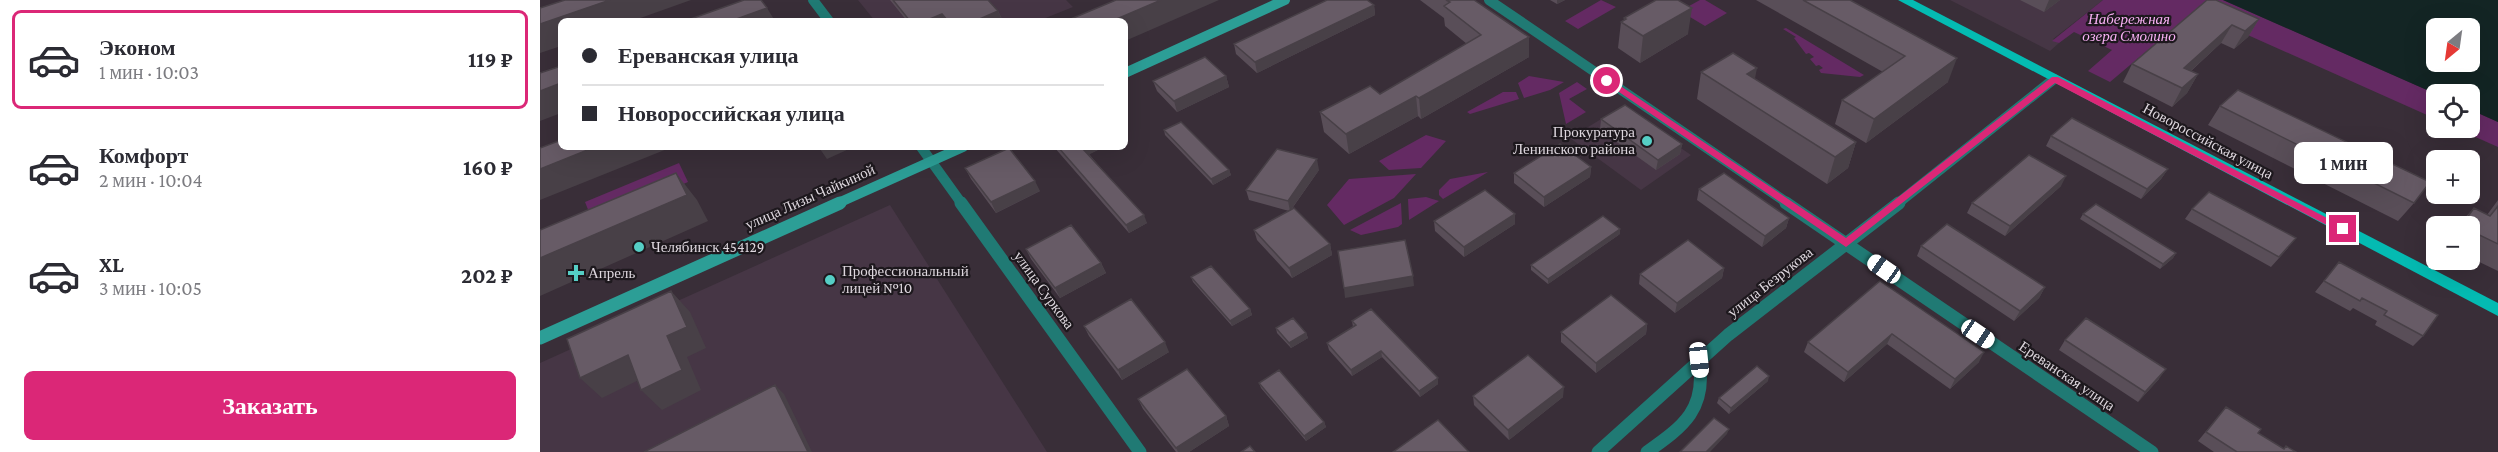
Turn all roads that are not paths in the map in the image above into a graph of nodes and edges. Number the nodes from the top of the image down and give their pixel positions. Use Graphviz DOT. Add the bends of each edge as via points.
graph roads {
  1 [pos="813,0"];
  2 [pos="1285,0"];
  3 [pos="1489,0"];
  4 [pos="1904,0"];
  5 [pos="827,18"];
  6 [pos="1128,72"];
  7 [pos="2055,79"];
  8 [pos="923,150"];
  9 [pos="956,150"];
  10 [pos="932,161"];
  11 [pos="1846,244"];
  12 [pos="2498,310"];
  13 [pos="540,338"];
  14 [pos="1699,360"];
  15 [pos="1140,452"];
  16 [pos="1598,452"];
  17 [pos="1647,452"];
  18 [pos="2152,452"];
  1 -- 5 [label="street"];
  2 -- 6 [label="street"];
  3 -- 11 [label="street, Ереванская улица"];
  4 -- 7 [label="main road, Новороссийская улица"];
  7 -- 11 [label="street, улица Безрукова"];
  7 -- 12 [label="main road, Новороссийская улица"];
  8 -- 10 [label="street, улица Суркова"];
  9 -- 10 [label="street, улица Лизы Чайкиной"];
  10 -- 13 [label="street, улица Лизы Чайкиной"];
  10 -- 15 [label="street, улица Суркова"];
  11 -- 14 [label="street, улица Безрукова"];
  11 -- 18 [label="street, Ереванская улица"];
  14 -- 16 [label="street, улица Безрукова"];
  14 -- 17 [label="street" via="1702,384 1692,410 1683,424"];
}
